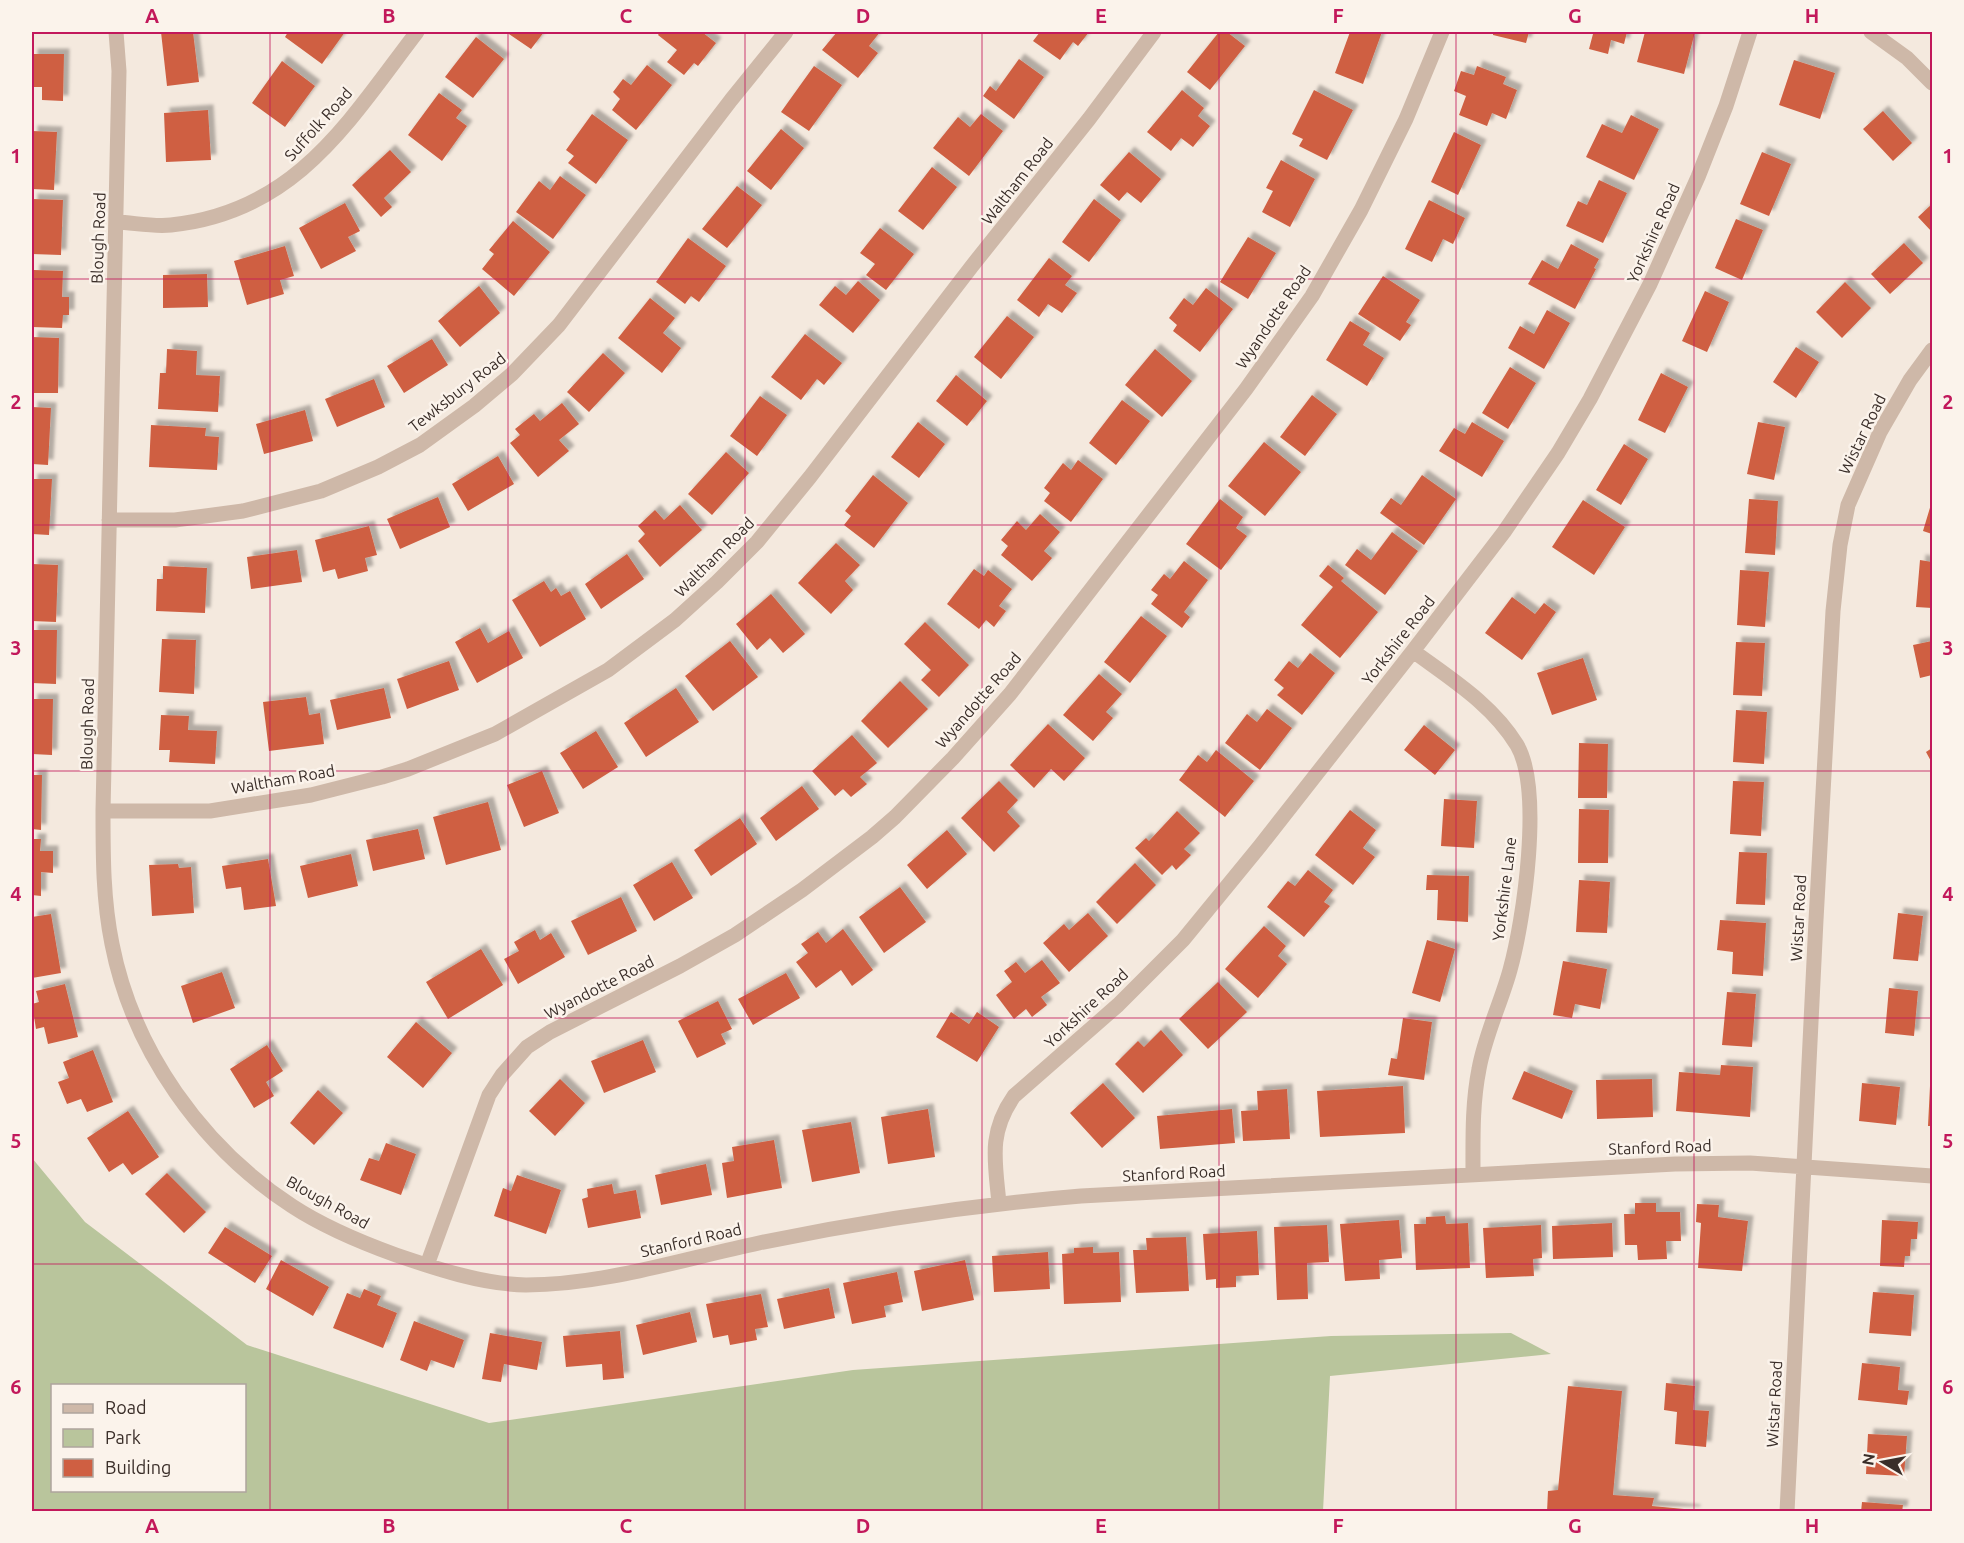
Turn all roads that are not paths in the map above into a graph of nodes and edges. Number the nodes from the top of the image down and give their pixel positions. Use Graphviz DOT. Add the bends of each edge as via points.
graph roads {
  1 [pos="116,32"];
  2 [pos="417,32"];
  3 [pos="786,32"];
  4 [pos="1154,32"];
  5 [pos="1442,32"];
  6 [pos="1750,32"];
  7 [pos="1871,32"];
  8 [pos="1932,83"];
  9 [pos="117,222"];
  10 [pos="1932,350"];
  11 [pos="109,520"];
  12 [pos="1413,651"];
  13 [pos="103,811"];
  14 [pos="1803,1167"];
  15 [pos="1473,1174"];
  16 [pos="1932,1176"];
  17 [pos="999,1203"];
  18 [pos="427,1265"];
  19 [pos="1787,1512"];
  1 -- 9 [label="street, Blough Road"];
  2 -- 9 [label="street, Suffolk Road" via="316,158 266,196 196,222"];
  3 -- 11 [label="street, Tewksbury Road" via="558,325 512,374 420,445 321,491 264,506 175,520"];
  4 -- 13 [label="street, Waltham Road" via="757,542 675,620 608,670 495,734 382,777 312,795 210,811"];
  5 -- 18 [label="street, Wyandotte Road" via="1406,119 1312,296 1239,399 1010,694 895,817 802,890 735,935 527,1047 489,1095"];
  6 -- 12 [label="street, Yorkshire Road" via="1698,177 1650,284 1590,399 1504,532"];
  7 -- 8 [label="street" via="1907,58"];
  9 -- 11 [label="street, Blough Road"];
  10 -- 14 [label="street, Wistar Road" via="1880,432 1848,505 1840,545 1833,611"];
  11 -- 13 [label="street, Blough Road"];
  12 -- 15 [label="street, Yorkshire Lane" via="1495,714 1518,747 1525,768 1530,830 1523,909 1510,969 1482,1055 1474,1114"];
  12 -- 17 [label="street, Yorkshire Road" via="1183,940 1118,1005 1014,1096 1004,1111 994,1150"];
  13 -- 18 [label="street, Blough Road" via="105,901 112,947 142,1036 174,1089 240,1167 293,1207 336,1231"];
  14 -- 15 [label="street, Stanford Road" via="1685,1164"];
  14 -- 16 [label="street, Stanford Road"];
  14 -- 19 [label="street, Wistar Road"];
  15 -- 17 [label="street, Stanford Road"];
  17 -- 18 [label="street, Stanford Road" via="863,1222 635,1271 560,1283 522,1285 490,1281"];
}
